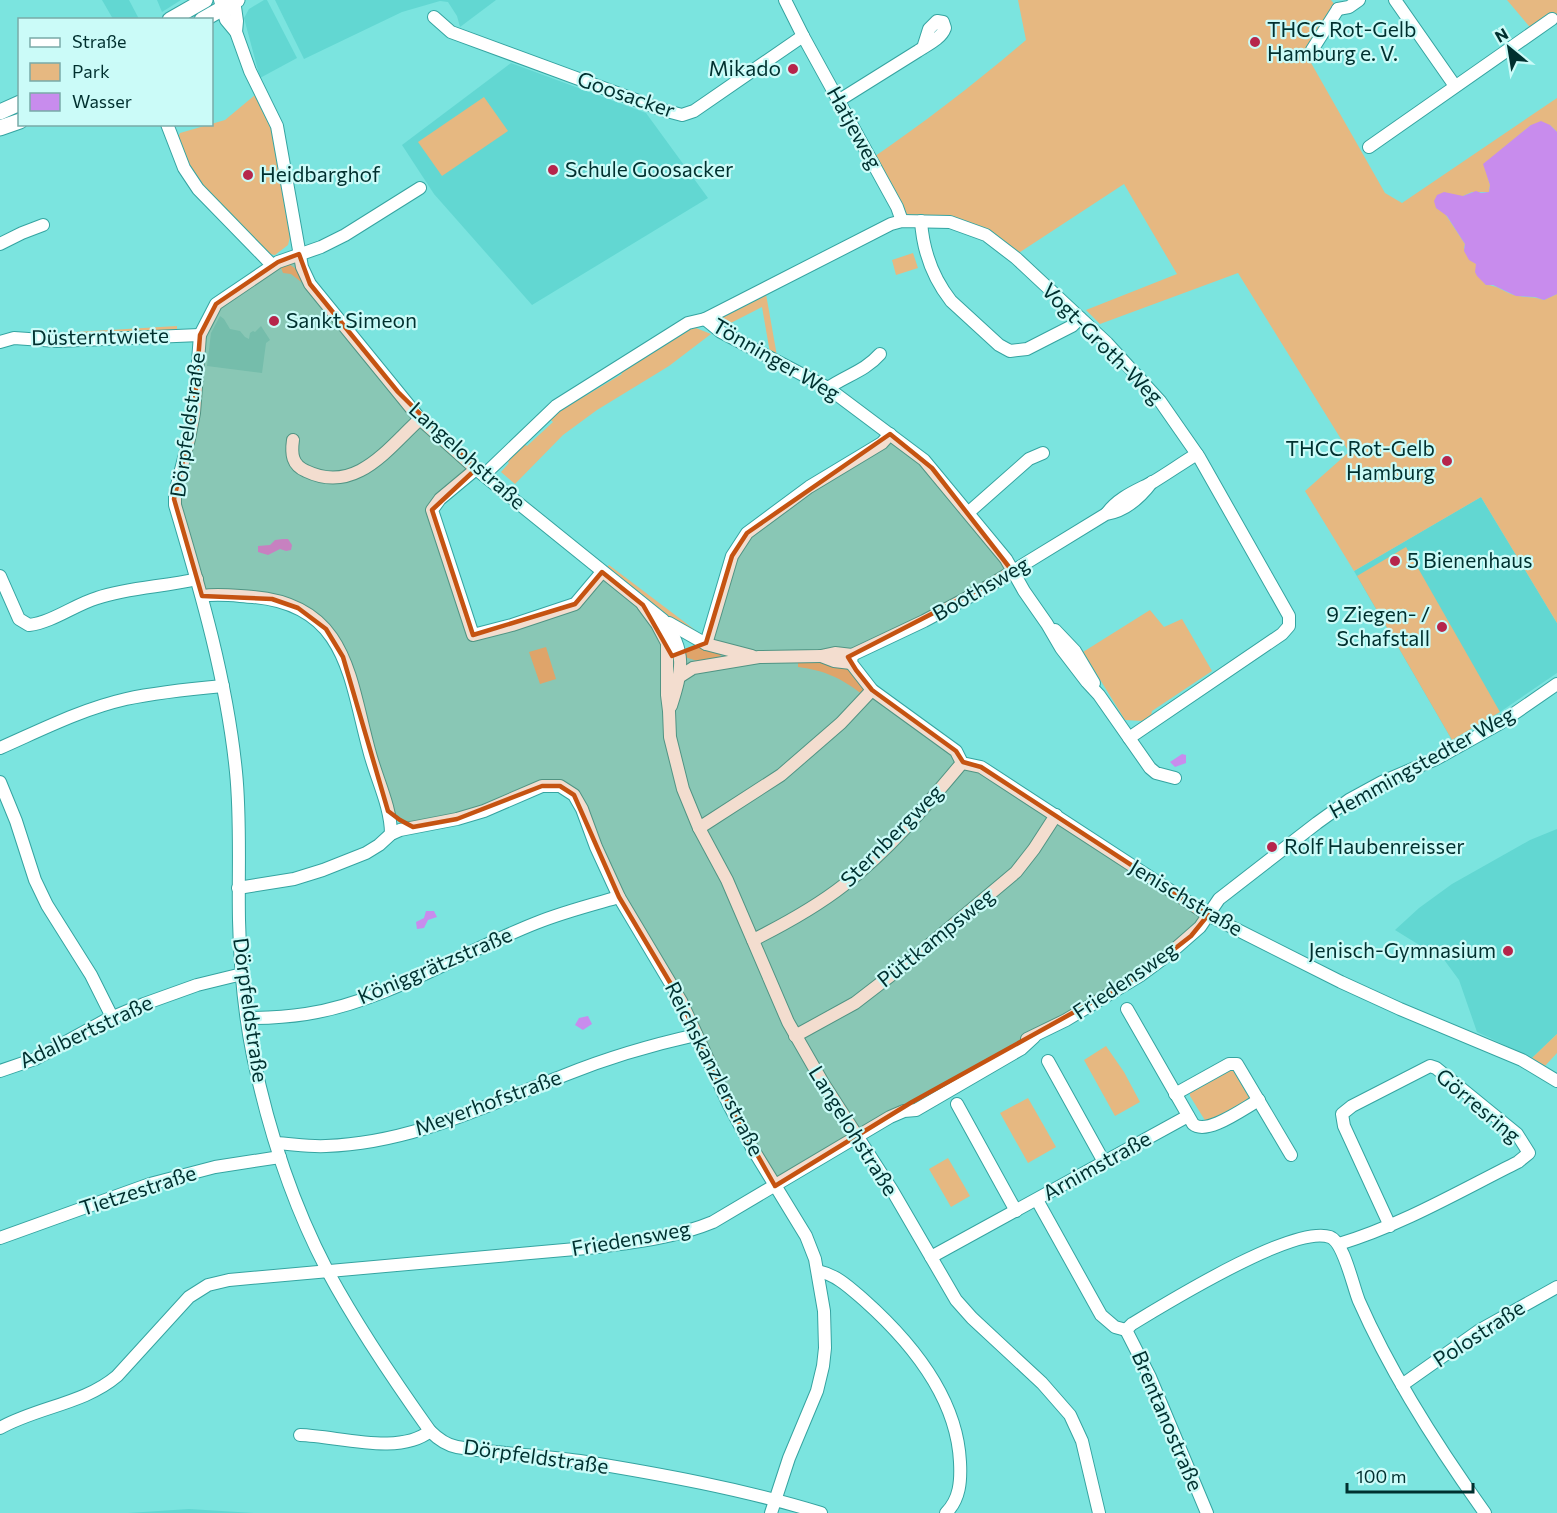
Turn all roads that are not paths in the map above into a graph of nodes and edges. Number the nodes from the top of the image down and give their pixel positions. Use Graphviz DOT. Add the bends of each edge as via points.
graph roads {
  1 [pos="205,0"];
  2 [pos="785,0"];
  3 [pos="1359,0"];
  4 [pos="1395,0"];
  5 [pos="229,2"];
  6 [pos="1335,4"];
  7 [pos="434,17"];
  8 [pos="174,18"];
  9 [pos="205,18"];
  10 [pos="1552,19"];
  11 [pos="803,36"];
  12 [pos="923,48"];
  13 [pos="1312,50"];
  14 [pos="1455,86"];
  15 [pos="838,101"];
  16 [pos="18,104"];
  17 [pos="0,112"];
  18 [pos="18,122"];
  19 [pos="168,126"];
  20 [pos="0,128"];
  21 [pos="1369,147"];
  22 [pos="420,188"];
  23 [pos="902,221"];
  24 [pos="921,221"];
  25 [pos="43,225"];
  26 [pos="0,244"];
  27 [pos="299,254"];
  28 [pos="272,266"];
  29 [pos="1080,318"];
  30 [pos="705,319"];
  31 [pos="200,335"];
  32 [pos="0,342"];
  33 [pos="880,354"];
  34 [pos="828,388"];
  35 [pos="420,419"];
  36 [pos="890,434"];
  37 [pos="293,440"];
  38 [pos="1043,453"];
  39 [pos="1197,454"];
  40 [pos="480,472"];
  41 [pos="969,512"];
  42 [pos="602,572"];
  43 [pos="1013,572"];
  44 [pos="0,576"];
  45 [pos="197,579"];
  46 [pos="3,592"];
  47 [pos="202,596"];
  48 [pos="643,605"];
  49 [pos="663,620"];
  50 [pos="667,643"];
  51 [pos="706,644"];
  52 [pos="680,654"];
  53 [pos="759,657"];
  54 [pos="852,659"];
  55 [pos="668,664"];
  56 [pos="699,666"];
  57 [pos="679,677"];
  58 [pos="1557,684"];
  59 [pos="223,686"];
  60 [pos="872,690"];
  61 [pos="669,711"];
  62 [pos="1129,738"];
  63 [pos="0,748"];
  64 [pos="963,763"];
  65 [pos="1175,778"];
  66 [pos="0,782"];
  67 [pos="388,811"];
  68 [pos="1056,815"];
  69 [pos="413,827"];
  70 [pos="699,828"];
  71 [pos="391,834"];
  72 [pos="238,888"];
  73 [pos="619,897"];
  74 [pos="1208,915"];
  75 [pos="753,940"];
  76 [pos="242,974"];
  77 [pos="1127,1009"];
  78 [pos="112,1017"];
  79 [pos="247,1018"];
  80 [pos="696,1035"];
  81 [pos="795,1036"];
  82 [pos="1048,1061"];
  83 [pos="0,1071"];
  84 [pos="1557,1081"];
  85 [pos="1175,1094"];
  86 [pos="1259,1100"];
  87 [pos="957,1104"];
  88 [pos="1188,1116"];
  89 [pos="856,1136"];
  90 [pos="276,1143"];
  91 [pos="1291,1155"];
  92 [pos="280,1157"];
  93 [pos="1104,1162"];
  94 [pos="775,1186"];
  95 [pos="1037,1200"];
  96 [pos="1016,1211"];
  97 [pos="1390,1226"];
  98 [pos="0,1238"];
  99 [pos="1339,1244"];
  100 [pos="931,1257"];
  101 [pos="818,1271"];
  102 [pos="328,1272"];
  103 [pos="1557,1287"];
  104 [pos="1126,1330"];
  105 [pos="1402,1385"];
  106 [pos="0,1428"];
  107 [pos="430,1431"];
  108 [pos="300,1434"];
  109 [pos="774,1499"];
  110 [pos="1482,1512"];
  111 [pos="771,1513"];
  112 [pos="821,1513"];
  113 [pos="946,1513"];
  114 [pos="1099,1513"];
  115 [pos="1207,1513"];
  1 -- 8 [label="main road"];
  2 -- 11 [label="street"];
  3 -- 6 [label="street" via="1349,7"];
  4 -- 14 [label="street"];
  5 -- 9 [label="main road"];
  5 -- 27 [label="street, Langelohstraße" via="226,20 236,32 277,126"];
  6 -- 13 [label="street"];
  7 -- 11 [label="street, Goosacker" via="451,32 682,115 694,111"];
  10 -- 14 [label="street"];
  11 -- 15 [label="street, Hatjeweg"];
  12 -- 15 [label="street"];
  14 -- 21 [label="street"];
  15 -- 23 [label="street, Hatjeweg"];
  16 -- 17 [label="main road"];
  18 -- 20 [label="main road"];
  19 -- 28 [label="street" via="184,168 198,189"];
  22 -- 27 [label="street" via="345,235"];
  23 -- 24 [label="street, Vogt-Groth-Weg"];
  23 -- 30 [label="street, Vogt-Groth-Weg"];
  24 -- 29 [label="street, Vogt-Groth-Weg" via="950,222 986,235"];
  24 -- 29 [label="street" via="924,249 945,294 1004,349 1027,349"];
  25 -- 26 [label="street"];
  27 -- 28 [label="street, Dörpfeldstraße"];
  27 -- 35 [label="street, Langelohstraße" via="310,284"];
  28 -- 31 [label="street, Dörpfeldstraße" via="216,304"];
  29 -- 39 [label="street, Vogt-Groth-Weg" via="1149,387"];
  30 -- 34 [label="street, Tönninger Weg" via="721,332"];
  30 -- 40 [label="street, Tönninger Weg" via="688,323 571,395"];
  31 -- 32 [label="street, Düsterntwiete" via="57,341 14,338"];
  31 -- 45 [label="street, Dörpfeldstraße" via="194,413 174,499"];
  33 -- 34 [label="street" via="869,367"];
  34 -- 36 [label="street, Tönninger Weg"];
  35 -- 37 [label="street" via="367,468 342,476 316,475 298,466 292,459"];
  35 -- 40 [label="street, Langelohstraße"];
  36 -- 41 [label="street, Tönninger Weg" via="924,460"];
  36 -- 51 [label="street" via="747,533 732,556"];
  38 -- 41 [label="street" via="1023,464"];
  39 -- 43 [label="street, Boothsweg" via="1152,482 1132,504 1106,514"];
  39 -- 62 [label="street, Vogt-Groth-Weg" via="1287,613 1289,626"];
  40 -- 42 [label="street, Langelohstraße"];
  40 -- 42 [label="street, Tönninger Weg" via="440,499 432,510 473,635 574,604"];
  41 -- 43 [label="street, Tönninger Weg"];
  42 -- 48 [label="street, Langelohstraße"];
  43 -- 54 [label="street, Boothsweg"];
  43 -- 62 [label="street, Tönninger Weg" via="1061,648"];
  44 -- 46 [label="street"];
  45 -- 46 [label="street" via="99,597 29,625 19,619"];
  45 -- 47 [label="street, Dörpfeldstraße"];
  47 -- 59 [label="street, Dörpfeldstraße"];
  47 -- 67 [label="street" via="272,599 298,608 326,629 343,657"];
  48 -- 49 [label="street, Langelohstraße"];
  48 -- 50 [label="street, Langelohstraße"];
  49 -- 51 [label="street"];
  49 -- 52 [label="street, Langelohstraße"];
  50 -- 52 [label="street"];
  50 -- 55 [label="street, Langelohstraße"];
  51 -- 52 [label="street"];
  51 -- 53 [label="street"];
  52 -- 55 [label="street"];
  52 -- 56 [label="street"];
  52 -- 57 [label="street, Langelohstraße"];
  53 -- 54 [label="street" via="821,656 835,652"];
  53 -- 56 [label="street"];
  54 -- 60 [label="street, Jenischstraße"];
  55 -- 61 [label="street, Langelohstraße"];
  56 -- 57 [label="street"];
  57 -- 61 [label="street, Langelohstraße"];
  58 -- 74 [label="street, Hemmingstedter Weg" via="1499,724 1349,800 1219,899"];
  59 -- 63 [label="street" via="124,700 56,723"];
  59 -- 72 [label="street, Dörpfeldstraße" via="236,774"];
  60 -- 64 [label="street, Jenischstraße" via="956,751"];
  60 -- 70 [label="street" via="782,776"];
  61 -- 70 [label="street, Langelohstraße" via="675,762"];
  62 -- 65 [label="street, Tönninger Weg" via="1156,773"];
  64 -- 68 [label="street, Jenischstraße" via="981,766"];
  64 -- 75 [label="street, Sternbergweg" via="905,830 845,885"];
  66 -- 78 [label="street" via="35,880"];
  67 -- 69 [label="street"];
  67 -- 71 [label="street"];
  68 -- 74 [label="street, Jenischstraße"];
  68 -- 81 [label="street, Püttkampsweg" via="1016,872 855,1003"];
  69 -- 71 [label="street, Reichskanzlerstraße"];
  69 -- 73 [label="street, Reichskanzlerstraße" via="484,811 542,786 560,786 579,802"];
  70 -- 75 [label="street, Langelohstraße"];
  71 -- 72 [label="street, Reichskanzlerstraße" via="366,853 323,870"];
  72 -- 76 [label="street, Dörpfeldstraße"];
  73 -- 79 [label="street, Königgrätzstraße" via="536,922 351,1003 307,1014"];
  73 -- 80 [label="street, Reichskanzlerstraße" via="675,989"];
  74 -- 84 [label="street, Jenischstraße" via="1349,986 1522,1060"];
  74 -- 89 [label="street, Friedensweg" via="1186,940 1141,975 916,1110 904,1111"];
  75 -- 81 [label="street, Langelohstraße"];
  76 -- 78 [label="street, Adalbertstraße" via="166,995"];
  76 -- 79 [label="street, Dörpfeldstraße"];
  77 -- 85 [label="street"];
  78 -- 83 [label="street, Adalbertstraße" via="35,1059"];
  79 -- 90 [label="street, Dörpfeldstraße" via="261,1093"];
  80 -- 90 [label="street, Meyerhofstraße" via="621,1055 425,1129 335,1146"];
  80 -- 94 [label="street, Reichskanzlerstraße" via="729,1105"];
  81 -- 89 [label="street, Langelohstraße"];
  82 -- 93 [label="street"];
  85 -- 86 [label="street" via="1233,1063 1240,1067"];
  85 -- 88 [label="street"];
  86 -- 88 [label="street" via="1210,1128 1197,1127"];
  86 -- 91 [label="street"];
  87 -- 96 [label="street"];
  88 -- 93 [label="street, Arnimstraße"];
  89 -- 94 [label="street, Friedensweg"];
  89 -- 100 [label="street, Langelohstraße"];
  90 -- 92 [label="street, Dörpfeldstraße"];
  92 -- 98 [label="street, Tietzestraße" via="171,1178"];
  92 -- 102 [label="street, Dörpfeldstraße"];
  93 -- 95 [label="street, Arnimstraße"];
  94 -- 101 [label="street, Reichskanzlerstraße" via="806,1236"];
  94 -- 102 [label="street, Friedensweg" via="706,1225 649,1240"];
  95 -- 96 [label="street, Arnimstraße"];
  95 -- 104 [label="street" via="1101,1315 1115,1328"];
  96 -- 100 [label="street, Arnimstraße"];
  97 -- 97 [label="street, Görresring" via="1342,1114 1430,1066 1517,1134 1529,1154"];
  97 -- 99 [label="street"];
  99 -- 104 [label="street" via="1327,1236 1280,1244 1157,1309"];
  99 -- 105 [label="street" via="1367,1319"];
  100 -- 114 [label="street, Langelohstraße" via="964,1310 1042,1383 1070,1415 1082,1442"];
  101 -- 109 [label="street, Reichskanzlerstraße" via="824,1311 821,1378"];
  101 -- 113 [label="street" via="837,1278 883,1318 942,1395 958,1438 961,1468 959,1491"];
  102 -- 106 [label="street, Friedensweg" via="228,1280 201,1288 111,1382"];
  102 -- 107 [label="street, Dörpfeldstraße" via="384,1365"];
  103 -- 105 [label="street, Polostraße" via="1480,1330"];
  104 -- 115 [label="street, Brentanostraße"];
  105 -- 110 [label="street"];
  107 -- 108 [label="street" via="399,1443"];
  107 -- 109 [label="street, Dörpfeldstraße" via="456,1447 580,1461"];
  109 -- 111 [label="street, Reichskanzlerstraße"];
  109 -- 112 [label="street, Dörpfeldstraße"];
}
